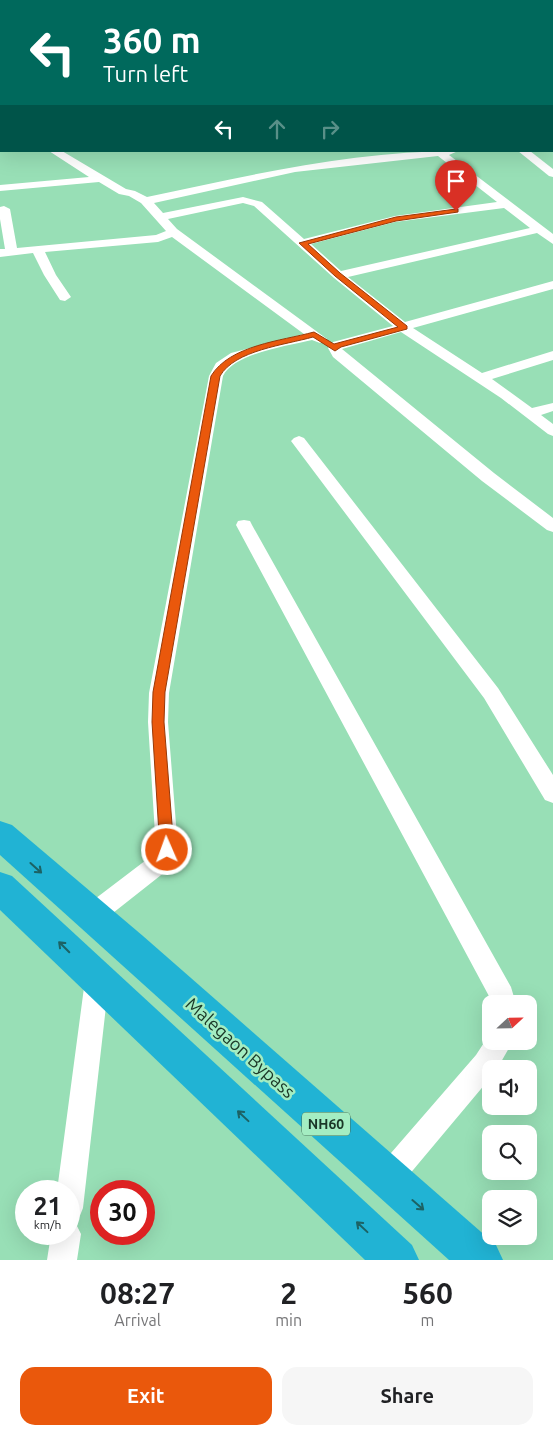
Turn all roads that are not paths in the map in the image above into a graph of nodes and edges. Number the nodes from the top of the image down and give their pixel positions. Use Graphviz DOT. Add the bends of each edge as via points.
graph roads {
  1 [pos="56,152"];
  2 [pos="439,152"];
  3 [pos="525,152"];
  4 [pos="548,166"];
  5 [pos="553,174"];
  6 [pos="99,179"];
  7 [pos="2,186"];
  8 [pos="145,200"];
  9 [pos="506,204"];
  10 [pos="4,209"];
  11 [pos="160,217"];
  12 [pos="539,230"];
  13 [pos="173,232"];
  14 [pos="553,240"];
  15 [pos="302,243"];
  16 [pos="37,249"];
  17 [pos="12,252"];
  18 [pos="0,253"];
  19 [pos="338,275"];
  20 [pos="553,285"];
  21 [pos="65,298"];
  22 [pos="404,328"];
  23 [pos="314,335"];
  24 [pos="335,348"];
  25 [pos="553,355"];
  26 [pos="481,378"];
  27 [pos="553,407"];
  28 [pos="529,414"];
  29 [pos="553,431"];
  30 [pos="299,441"];
  31 [pos="244,525"];
  32 [pos="553,526"];
  33 [pos="553,794"];
  34 [pos="0,835"];
  35 [pos="0,887"];
  36 [pos="91,916"];
  37 [pos="97,980"];
  38 [pos="501,995"];
  39 [pos="494,1050"];
  40 [pos="388,1178"];
  41 [pos="72,1180"];
  42 [pos="64,1245"];
  43 [pos="62,1260"];
  44 [pos="398,1260"];
  45 [pos="481,1260"];
  1 -- 6 [label="street"];
  2 -- 8 [label="street" via="295,169"];
  2 -- 9 [label="street"];
  3 -- 4 [label="street"];
  4 -- 5 [label="street"];
  6 -- 7 [label="street"];
  6 -- 8 [label="street"];
  8 -- 11 [label="street"];
  9 -- 12 [label="street"];
  9 -- 15 [label="street" via="396,219"];
  10 -- 17 [label="street"];
  11 -- 13 [label="street"];
  11 -- 15 [label="street" via="247,200 258,204"];
  12 -- 14 [label="street"];
  12 -- 19 [label="street"];
  13 -- 16 [label="street" via="158,238"];
  13 -- 23 [label="street"];
  15 -- 19 [label="street"];
  16 -- 17 [label="street"];
  16 -- 21 [label="street"];
  17 -- 18 [label="street"];
  19 -- 22 [label="street"];
  20 -- 22 [label="street"];
  22 -- 24 [label="street"];
  22 -- 26 [label="street"];
  23 -- 24 [label="street"];
  23 -- 36 [label="street" via="236,356 222,366 216,376 159,692 158,722 167,850 162,861"];
  24 -- 32 [label="street" via="338,354 476,468"];
  25 -- 26 [label="street"];
  26 -- 28 [label="street"];
  27 -- 28 [label="street"];
  28 -- 29 [label="street"];
  30 -- 33 [label="street" via="491,693"];
  31 -- 38 [label="street"];
  34 -- 36 [label="highway, Malegaon Bypass / NH60, one-way"];
  37 -- 35 [label="highway, one-way"];
  36 -- 40 [label="highway, Malegaon Bypass / NH60"];
  37 -- 41 [label="street"];
  44 -- 37 [label="highway, one-way"];
  39 -- 40 [label="street"];
  40 -- 45 [label="highway, Malegaon Bypass / NH60, one-way"];
  42 -- 43 [label="street"];
}
